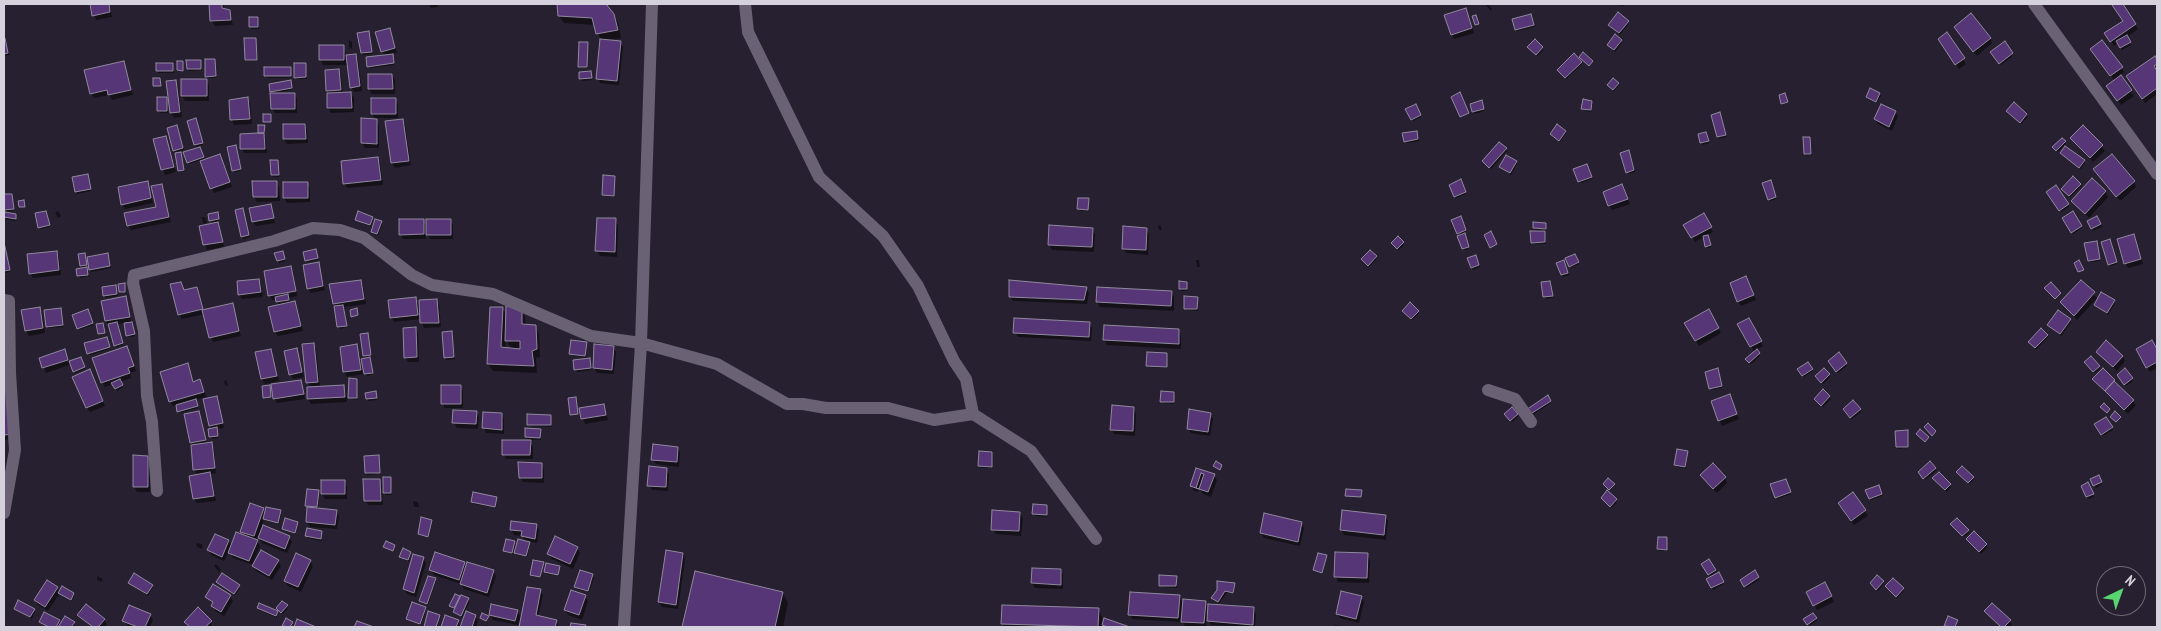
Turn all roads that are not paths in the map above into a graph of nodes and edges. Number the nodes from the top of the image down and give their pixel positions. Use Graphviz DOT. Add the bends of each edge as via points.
graph roads {
  1 [pos="652,4"];
  2 [pos="745,4"];
  3 [pos="2034,4"];
  4 [pos="2157,174"];
  5 [pos="4,300"];
  6 [pos="641,343"];
  7 [pos="1488,390"];
  8 [pos="973,414"];
  9 [pos="1531,422"];
  10 [pos="157,491"];
  11 [pos="4,513"];
  12 [pos="1096,539"];
  13 [pos="624,627"];
  1 -- 6 [label="street"];
  2 -- 8 [label="street" via="748,32 819,177 883,236 918,286 954,361 966,378"];
  3 -- 4 [label="street"];
  5 -- 11 [label="street" via="9,301 15,450"];
  6 -- 8 [label="street" via="717,364 787,404 888,408 934,420"];
  6 -- 10 [label="street" via="591,336 493,294 432,285 412,275 364,238 340,230 313,228 274,241 143,271 134,275 133,283 144,331"];
  6 -- 13 [label="street"];
  7 -- 9 [label="street" via="1515,399"];
  8 -- 12 [label="street" via="1031,451"];
}
